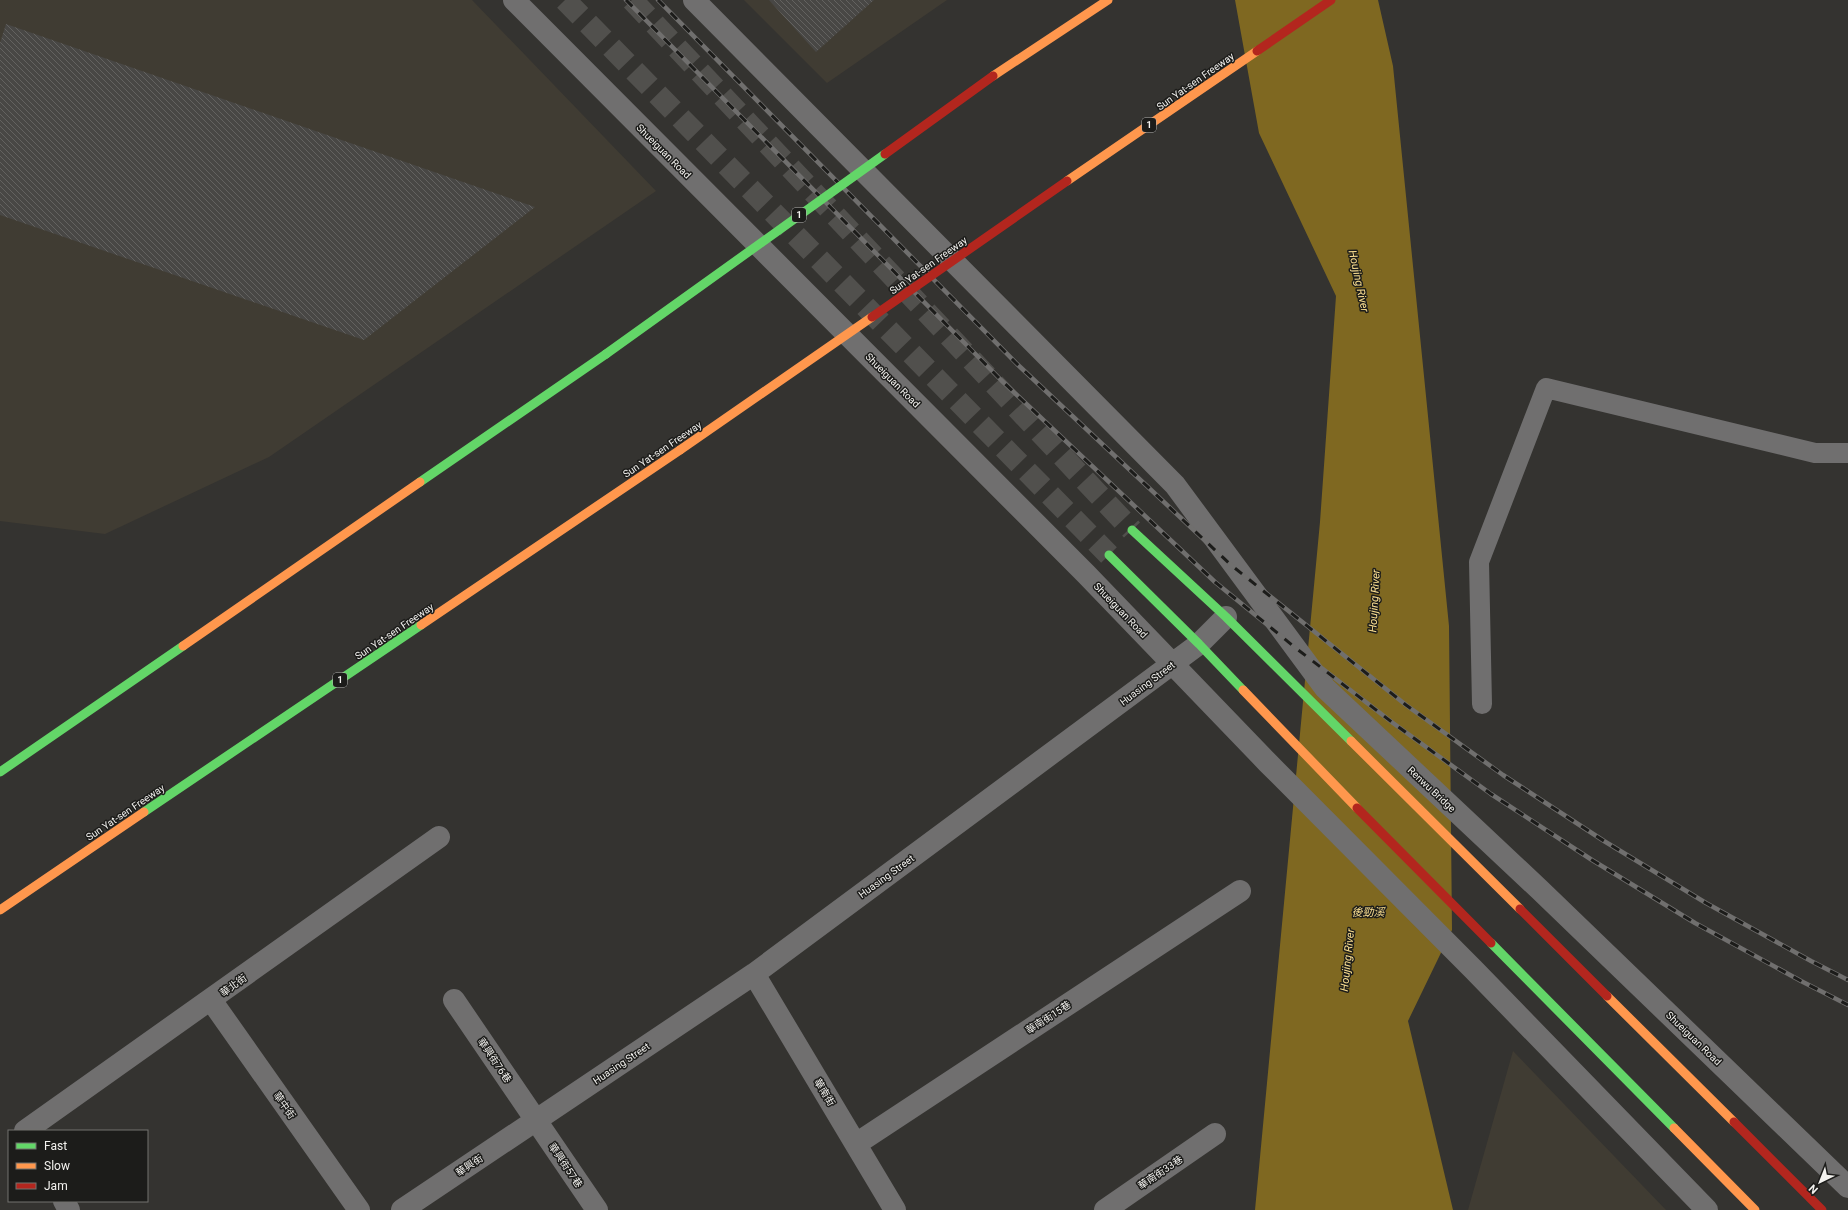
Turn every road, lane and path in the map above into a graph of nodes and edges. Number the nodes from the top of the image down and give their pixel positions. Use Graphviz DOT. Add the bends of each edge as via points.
graph roads {
  1 [pos="514,0"];
  2 [pos="694,0"];
  3 [pos="1108,0"];
  4 [pos="1331,0"];
  5 [pos="1848,452"];
  6 [pos="1132,530"];
  7 [pos="1110,555"];
  8 [pos="1226,617"];
  9 [pos="1199,644"];
  10 [pos="1172,664"];
  11 [pos="1482,704"];
  12 [pos="0,772"];
  13 [pos="439,837"];
  14 [pos="1539,889"];
  15 [pos="1240,891"];
  16 [pos="0,910"];
  17 [pos="754,974"];
  18 [pos="211,1000"];
  19 [pos="454,1000"];
  20 [pos="536,1120"];
  21 [pos="27,1130"];
  22 [pos="1215,1134"];
  23 [pos="856,1144"];
  24 [pos="1848,1187"];
  25 [pos="359,1210"];
  26 [pos="402,1210"];
  27 [pos="597,1210"];
  28 [pos="895,1210"];
  29 [pos="1105,1210"];
  30 [pos="1706,1210"];
  31 [pos="1755,1210"];
  32 [pos="1822,1210"];
  1 -- 10 [label="street, Shueiguan Road" via="1075,563"];
  2 -- 14 [label="street, Renwu Bridge" via="1175,485 1325,688"];
  3 -- 12 [label="main road, 1, bridge" via="993,76 606,354"];
  4 -- 16 [label="main road, Sun Yat-sen Freeway / 1, bridge" via="680,450"];
  5 -- 11 [label="lane" via="1815,453 1546,388 1479,562"];
  6 -- 8 [label="main road"];
  7 -- 9 [label="main road"];
  8 -- 9 [label="street, Huasing Street"];
  8 -- 32 [label="main road"];
  9 -- 10 [label="street, Huasing Street"];
  9 -- 31 [label="main road" via="1291,741"];
  10 -- 17 [label="street, Huasing Street"];
  10 -- 30 [label="street, Shueiguan Road"];
  13 -- 18 [label="street, 華北街"];
  14 -- 24 [label="street, Shueiguan Road"];
  15 -- 23 [label="street, 華南街15巷"];
  17 -- 20 [label="street, Huasing Street"];
  17 -- 23 [label="street, 華南街"];
  18 -- 21 [label="street, 華北街"];
  18 -- 25 [label="street, 華中街"];
  19 -- 20 [label="street, 華興街76巷"];
  20 -- 26 [label="street, 華興街"];
  20 -- 27 [label="street, 華興街57巷"];
  22 -- 29 [label="street, 華南街33巷"];
  23 -- 28 [label="street, 華南街"];
}
